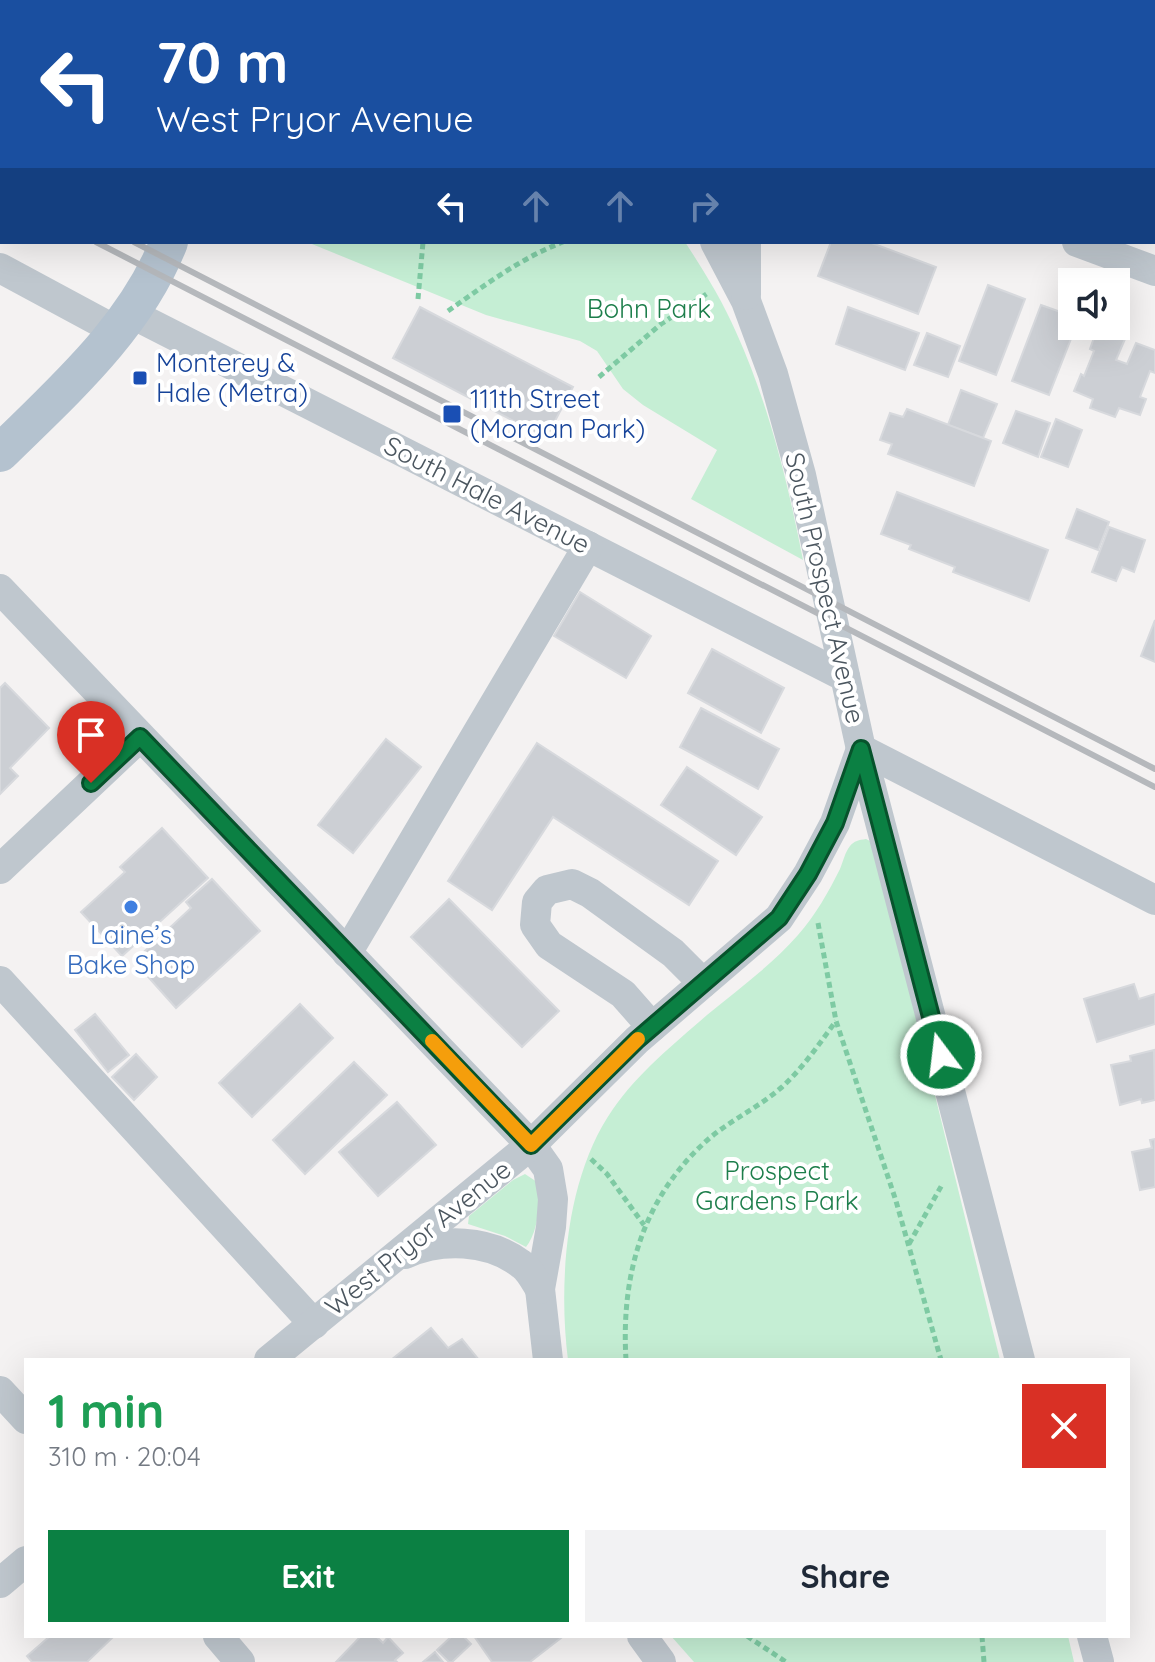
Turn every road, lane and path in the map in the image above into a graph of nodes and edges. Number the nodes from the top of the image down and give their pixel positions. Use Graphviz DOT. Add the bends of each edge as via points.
graph roads {
  1 [pos="168,244"];
  2 [pos="423,244"];
  3 [pos="558,244"];
  4 [pos="716,244"];
  5 [pos="746,244"];
  6 [pos="1082,244"];
  7 [pos="0,268"];
  8 [pos="1155,271"];
  9 [pos="708,293"];
  10 [pos="418,299"];
  11 [pos="746,301"];
  12 [pos="448,311"];
  13 [pos="124,322"];
  14 [pos="599,377"];
  15 [pos="0,453"];
  16 [pos="588,546"];
  17 [pos="0,589"];
  18 [pos="845,677"];
  19 [pos="140,737"];
  20 [pos="861,749"];
  21 [pos="0,869"];
  22 [pos="1155,900"];
  23 [pos="818,923"];
  24 [pos="347,953"];
  25 [pos="0,981"];
  26 [pos="703,983"];
  27 [pos="836,1021"];
  28 [pos="652,1027"];
  29 [pos="531,1145"];
  30 [pos="591,1159"];
  31 [pos="947,1176"];
  32 [pos="644,1225"];
  33 [pos="909,1245"];
  34 [pos="389,1261"];
  35 [pos="540,1289"];
  36 [pos="314,1324"];
  37 [pos="272,1358"];
  38 [pos="548,1358"];
  39 [pos="626,1358"];
  40 [pos="940,1358"];
  41 [pos="1019,1358"];
  42 [pos="0,1391"];
  43 [pos="24,1417"];
  44 [pos="24,1563"];
  45 [pos="0,1583"];
  46 [pos="220,1638"];
  47 [pos="643,1638"];
  48 [pos="750,1638"];
  49 [pos="982,1638"];
  50 [pos="1093,1638"];
  51 [pos="240,1662"];
  52 [pos="661,1662"];
  53 [pos="786,1662"];
  54 [pos="984,1662"];
  55 [pos="1099,1662"];
  1 -- 13 [label="main road"];
  2 -- 10 [label="path"];
  3 -- 12 [label="path" via="501,274"];
  4 -- 11 [label="street, South Prospect Avenue"];
  5 -- 11 [label="street"];
  6 -- 8 [label="street"];
  7 -- 13 [label="street, South Hale Avenue"];
  9 -- 14 [label="path" via="661,324"];
  11 -- 18 [label="street, South Prospect Avenue" via="801,475"];
  13 -- 15 [label="main road"];
  13 -- 16 [label="street, South Hale Avenue"];
  16 -- 18 [label="street, South Hale Avenue"];
  16 -- 24 [label="street"];
  17 -- 19 [label="street"];
  18 -- 20 [label="street, South Prospect Avenue"];
  19 -- 21 [label="street"];
  19 -- 24 [label="street"];
  20 -- 22 [label="street"];
  20 -- 26 [label="street, West Pryor Avenue" via="835,823 779,918"];
  20 -- 41 [label="street, South Prospect Avenue"];
  23 -- 27 [label="path"];
  24 -- 29 [label="street"];
  25 -- 36 [label="street"];
  26 -- 28 [label="street, West Pryor Avenue"];
  26 -- 28 [label="street" via="673,953 590,893 572,884 547,890 537,902 535,925 549,945 623,994"];
  27 -- 32 [label="path" via="783,1086 703,1144"];
  27 -- 33 [label="path"];
  28 -- 29 [label="street, West Pryor Avenue"];
  29 -- 34 [label="street, West Pryor Avenue"];
  29 -- 35 [label="street" via="548,1169 553,1199"];
  30 -- 32 [label="path"];
  31 -- 33 [label="path"];
  32 -- 39 [label="path" via="626,1299"];
  33 -- 40 [label="path"];
  34 -- 35 [label="street" via="425,1245 473,1244 523,1264"];
  34 -- 36 [label="street, West Pryor Avenue"];
  35 -- 38 [label="street"];
  36 -- 37 [label="street, West Pryor Avenue"];
  42 -- 43 [label="street"];
  44 -- 45 [label="street"];
  46 -- 51 [label="street"];
  47 -- 52 [label="street"];
  48 -- 53 [label="path"];
  49 -- 54 [label="path"];
  50 -- 55 [label="street"];
}
